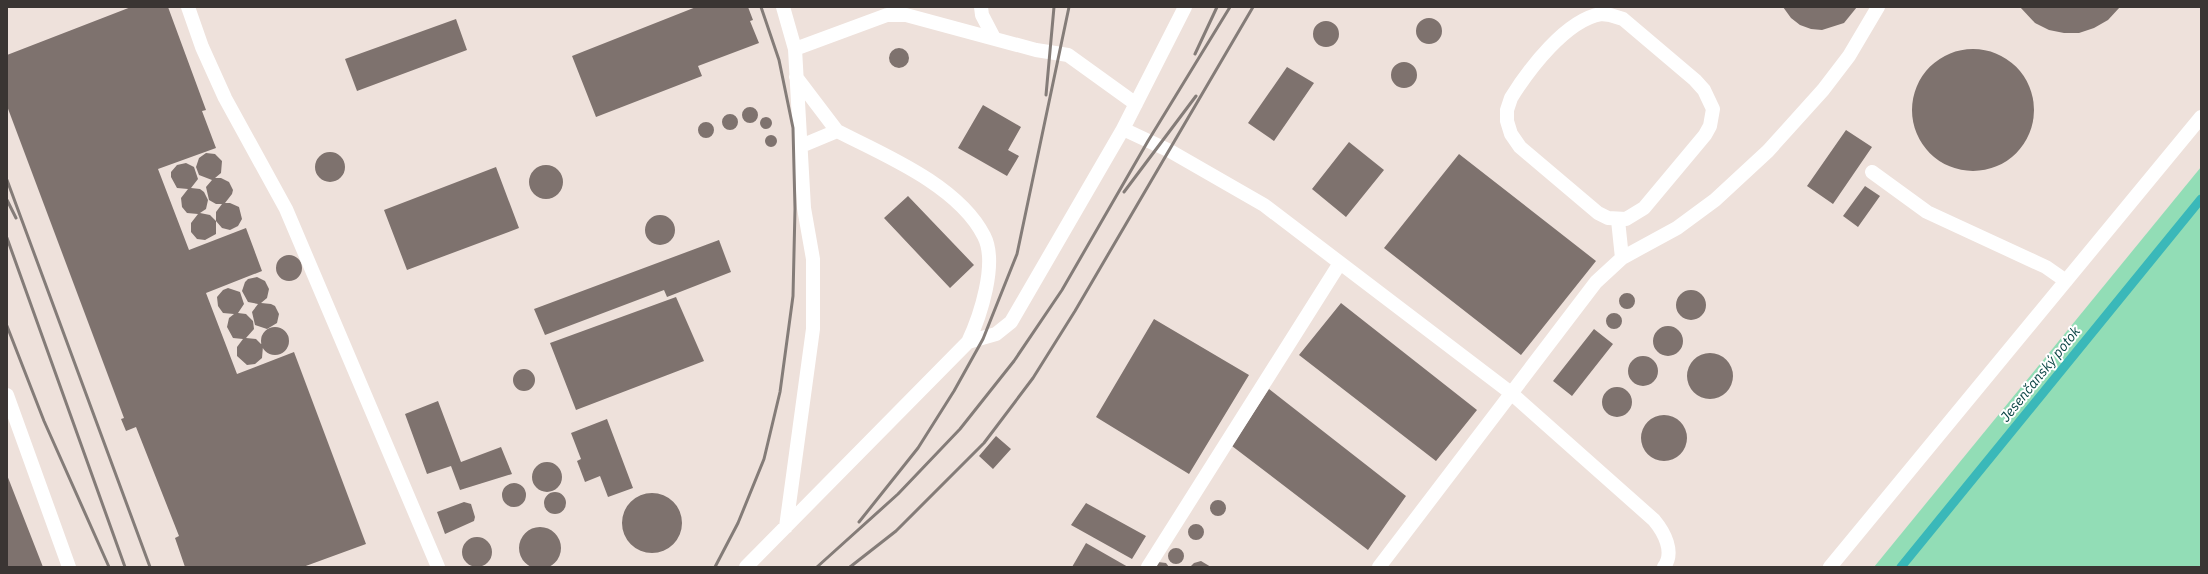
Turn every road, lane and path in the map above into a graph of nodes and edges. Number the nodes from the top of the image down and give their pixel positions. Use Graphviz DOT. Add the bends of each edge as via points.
graph roads {
  1 [pos="188,7"];
  2 [pos="783,7"];
  3 [pos="981,7"];
  4 [pos="1185,7"];
  5 [pos="1878,7"];
  6 [pos="994,38"];
  7 [pos="795,49"];
  8 [pos="796,77"];
  9 [pos="1136,104"];
  10 [pos="2201,118"];
  11 [pos="1123,129"];
  12 [pos="837,131"];
  13 [pos="801,146"];
  14 [pos="1872,172"];
  15 [pos="1618,220"];
  16 [pos="1622,258"];
  17 [pos="1340,263"];
  18 [pos="2066,281"];
  19 [pos="968,342"];
  20 [pos="1511,393"];
  21 [pos="7,395"];
  22 [pos="786,527"];
  23 [pos="1668,566"];
  24 [pos="69,567"];
  25 [pos="438,567"];
  26 [pos="746,567"];
  27 [pos="1148,567"];
  28 [pos="1379,567"];
  29 [pos="1830,567"];
  1 -- 25 [label="lane" via="222,92 286,209"];
  2 -- 7 [label="lane"];
  3 -- 6 [label="lane" via="982,15"];
  4 -- 9 [label="lane"];
  5 -- 16 [label="lane" via="1848,56 1823,90 1768,151 1715,200 1677,228"];
  6 -- 7 [label="lane" via="906,14 887,15"];
  6 -- 9 [label="lane" via="1036,50 1068,55"];
  7 -- 8 [label="lane"];
  8 -- 12 [label="lane"];
  8 -- 13 [label="lane"];
  9 -- 11 [label="lane"];
  10 -- 18 [label="lane"];
  11 -- 17 [label="lane" via="1170,151 1264,205"];
  11 -- 19 [label="lane" via="1011,322 996,334"];
  12 -- 13 [label="lane"];
  12 -- 19 [label="lane" via="926,177 970,214 985,237 989,258 988,274 975,329"];
  13 -- 22 [label="lane" via="804,208 813,259 813,329"];
  14 -- 18 [label="lane" via="1927,212 2046,267"];
  15 -- 15 [label="lane" via="1634,216 1644,208 1705,135 1713,109 1704,90 1623,19 1601,14 1579,22 1558,38 1511,98 1507,121 1511,134 1529,157 1589,207 1608,218"];
  15 -- 16 [label="lane"];
  16 -- 20 [label="lane" via="1596,282"];
  17 -- 20 [label="lane"];
  17 -- 27 [label="lane"];
  18 -- 29 [label="lane"];
  19 -- 22 [label="lane"];
  20 -- 23 [label="lane" via="1654,520 1663,531 1668,544"];
  20 -- 28 [label="lane"];
  21 -- 24 [label="lane"];
  22 -- 26 [label="lane"];
}
